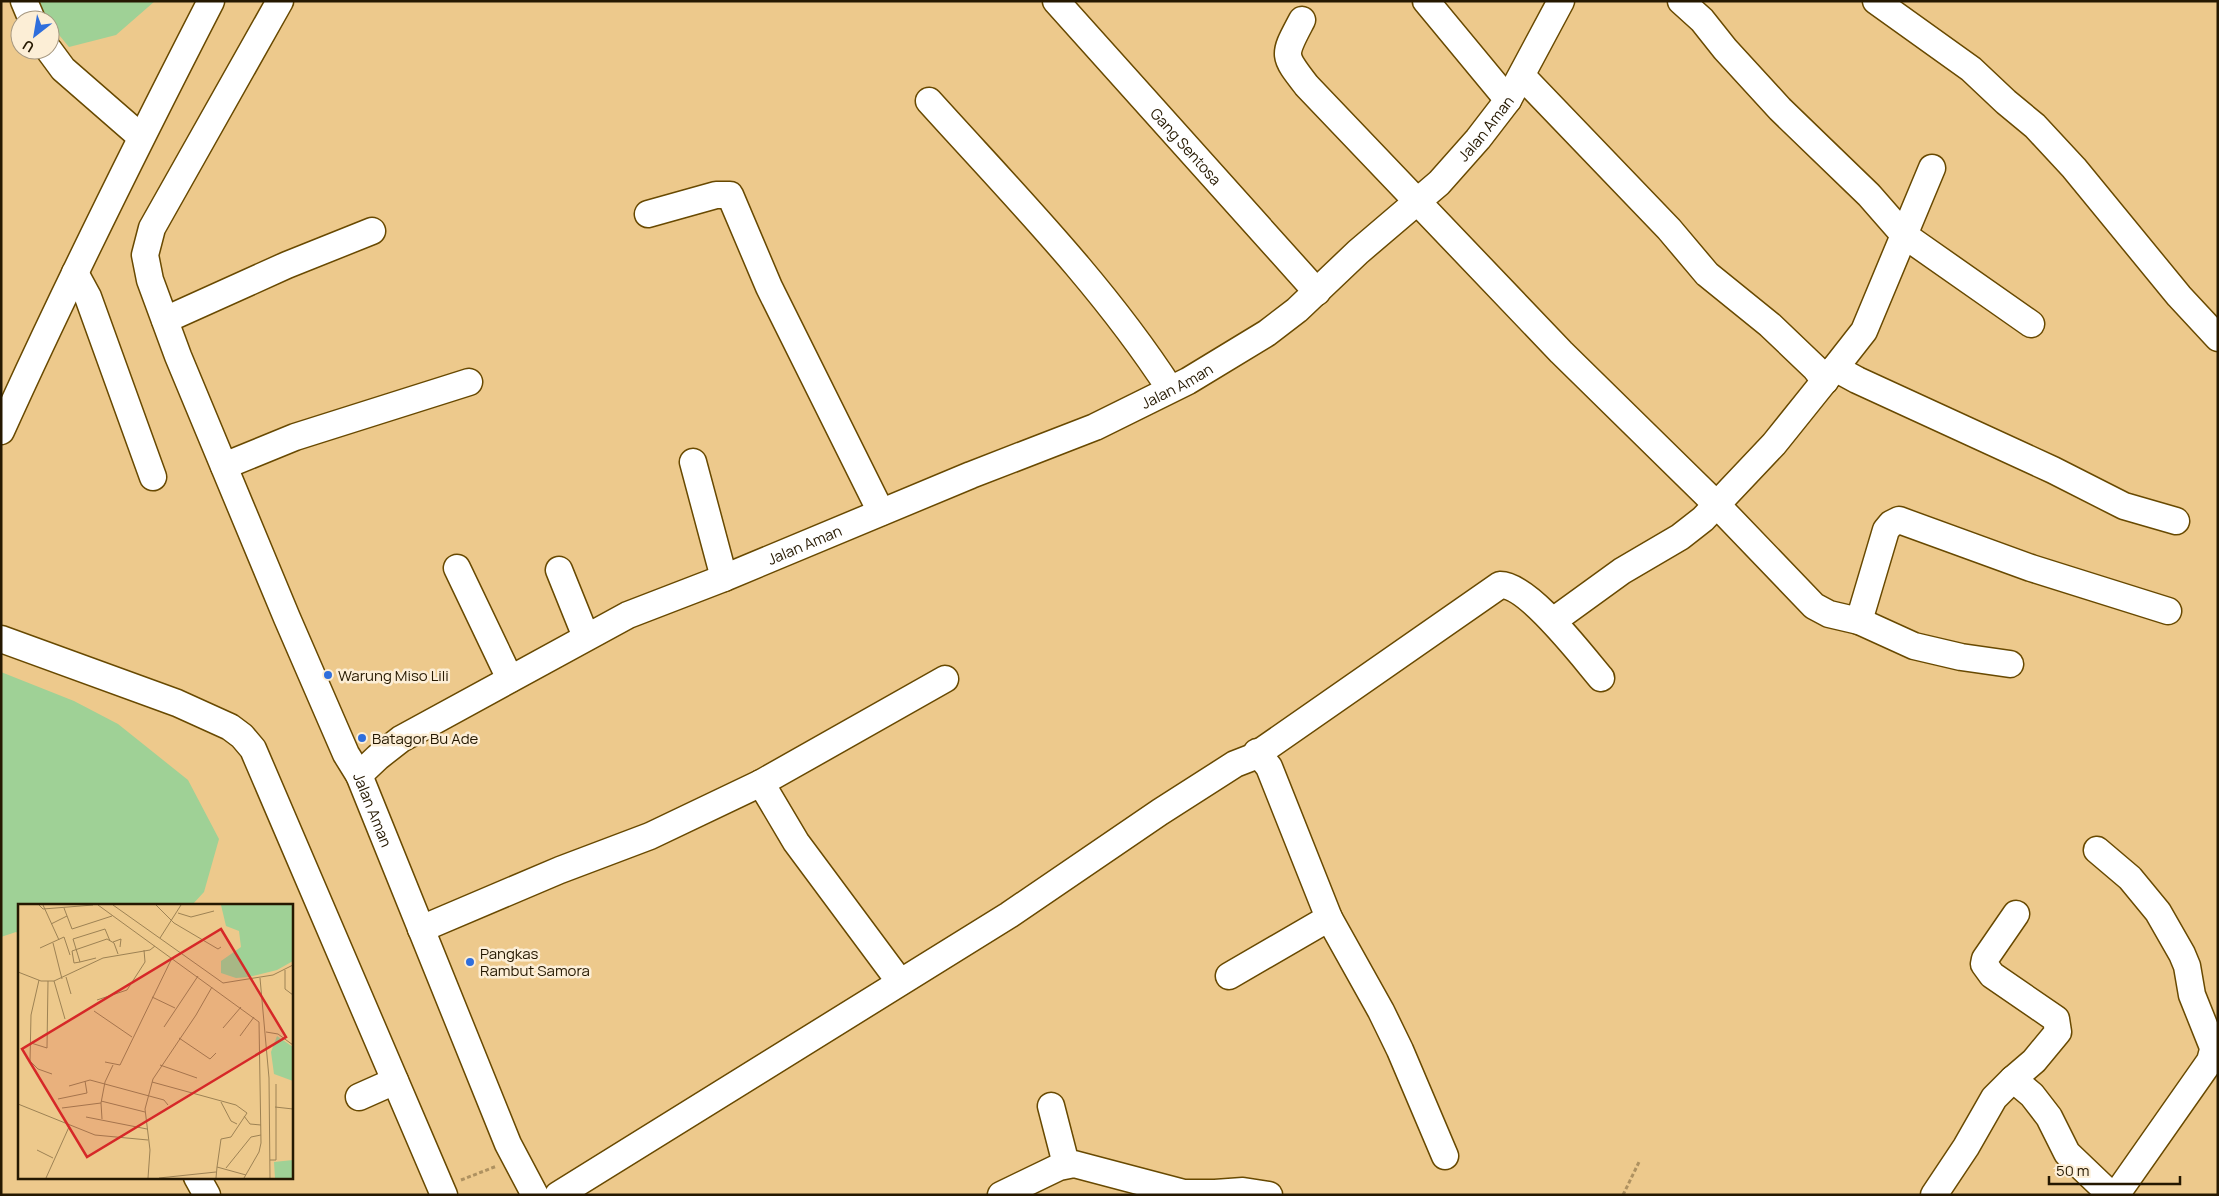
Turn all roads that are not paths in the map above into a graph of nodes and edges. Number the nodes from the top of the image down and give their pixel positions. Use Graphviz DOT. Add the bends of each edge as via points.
graph roads {
  1 [pos="211,1"];
  2 [pos="280,1"];
  3 [pos="1056,1"];
  4 [pos="1426,1"];
  5 [pos="1561,1"];
  6 [pos="1681,1"];
  7 [pos="1876,1"];
  8 [pos="1302,20"];
  9 [pos="56,60"];
  10 [pos="1522,76"];
  11 [pos="1508,100"];
  12 [pos="929,101"];
  13 [pos="141,136"];
  14 [pos="1932,168"];
  15 [pos="1418,201"];
  16 [pos="648,214"];
  17 [pos="372,231"];
  18 [pos="1904,235"];
  19 [pos="75,273"];
  20 [pos="1317,292"];
  21 [pos="165,320"];
  22 [pos="2031,324"];
  23 [pos="2216,333"];
  24 [pos="1830,374"];
  25 [pos="469,382"];
  26 [pos="1170,389"];
  27 [pos="1,431"];
  28 [pos="693,462"];
  29 [pos="224,466"];
  30 [pos="153,478"];
  31 [pos="1717,505"];
  32 [pos="881,512"];
  33 [pos="2176,521"];
  34 [pos="457,568"];
  35 [pos="558,570"];
  36 [pos="724,578"];
  37 [pos="2168,610"];
  38 [pos="1553,621"];
  39 [pos="1859,621"];
  40 [pos="586,637"];
  41 [pos="1,639"];
  42 [pos="2010,664"];
  43 [pos="1601,678"];
  44 [pos="510,679"];
  45 [pos="945,679"];
  46 [pos="1257,752"];
  47 [pos="359,775"];
  48 [pos="761,783"];
  49 [pos="2097,850"];
  50 [pos="2016,914"];
  51 [pos="1329,918"];
  52 [pos="421,929"];
  53 [pos="1229,976"];
  54 [pos="900,982"];
  55 [pos="2013,1080"];
  56 [pos="395,1081"];
  57 [pos="359,1097"];
  58 [pos="1051,1106"];
  59 [pos="1446,1156"];
  60 [pos="1066,1164"];
  61 [pos="198,1178"];
  62 [pos="442,1191"];
  63 [pos="207,1195"];
  64 [pos="535,1195"];
  65 [pos="558,1195"];
  66 [pos="1001,1195"];
  67 [pos="1269,1195"];
  68 [pos="1934,1195"];
  69 [pos="2112,1195"];
  70 [pos="2116,1195"];
  1 -- 13 [label="street"];
  2 -- 21 [label="street" via="152,228 146,255 150,280"];
  3 -- 20 [label="street, Gang Sentosa"];
  4 -- 11 [label="street"];
  5 -- 10 [label="street, Jalan Aman"];
  6 -- 18 [label="street" via="1702,20 1780,109 1869,195"];
  7 -- 23 [label="street" via="1971,69 2035,126 2074,168 2179,296"];
  8 -- 15 [label="street" via="1286,53 1290,64 1307,86"];
  9 -- 13 [label="street"];
  10 -- 11 [label="street, Jalan Aman"];
  10 -- 24 [label="street" via="1669,229 1707,274 1770,325 1815,368"];
  11 -- 15 [label="street, Jalan Aman" via="1446,176"];
  12 -- 26 [label="street" via="1100,294"];
  13 -- 19 [label="street"];
  14 -- 18 [label="street"];
  15 -- 20 [label="street, Jalan Aman"];
  15 -- 31 [label="street" via="1568,359"];
  16 -- 32 [label="street" via="716,195 730,195 768,287"];
  17 -- 21 [label="street"];
  18 -- 22 [label="street"];
  18 -- 24 [label="street" via="1864,331"];
  19 -- 27 [label="street"];
  19 -- 30 [label="street" via="88,297"];
  20 -- 26 [label="street, Jalan Aman" via="1267,333"];
  21 -- 29 [label="street"];
  24 -- 31 [label="street" via="1774,444"];
  24 -- 33 [label="street" via="1857,380 2124,506"];
  25 -- 29 [label="street" via="296,438"];
  26 -- 32 [label="street, Jalan Aman" via="1095,427"];
  28 -- 36 [label="street"];
  29 -- 47 [label="street" via="342,745"];
  31 -- 38 [label="street" via="1680,537 1622,571"];
  31 -- 39 [label="street" via="1814,606 1829,614"];
  32 -- 36 [label="street, Jalan Aman"];
  34 -- 44 [label="street"];
  35 -- 40 [label="street"];
  36 -- 40 [label="street, Jalan Aman" via="628,615"];
  37 -- 39 [label="street" via="2031,568 1899,520 1886,530"];
  38 -- 43 [label="street"];
  38 -- 46 [label="street" via="1510,586 1500,585"];
  39 -- 42 [label="street" via="1914,646"];
  40 -- 44 [label="street, Jalan Aman"];
  41 -- 56 [label="street" via="177,703 230,727 242,736 253,749"];
  44 -- 47 [label="street, Jalan Aman" via="401,739"];
  45 -- 48 [label="street"];
  46 -- 51 [label="street" via="1269,766"];
  46 -- 54 [label="street" via="1160,812 1009,915"];
  47 -- 52 [label="street, Jalan Aman"];
  48 -- 52 [label="street" via="650,836"];
  48 -- 54 [label="street" via="796,842"];
  49 -- 70 [label="street" via="2130,878 2158,912 2187,966 2192,995 2213,1050 2210,1061"];
  50 -- 55 [label="street" via="1984,964 1992,974 2056,1019 2058,1032"];
  51 -- 53 [label="street"];
  51 -- 59 [label="street" via="1381,1011"];
  52 -- 64 [label="street, Jalan Aman" via="508,1144"];
  54 -- 65 [label="street"];
  55 -- 68 [label="street" via="1994,1098"];
  55 -- 69 [label="street" via="2032,1095 2049,1117 2067,1153"];
  56 -- 57 [label="street"];
  56 -- 62 [label="street"];
  58 -- 60 [label="street"];
  60 -- 66 [label="street"];
  60 -- 67 [label="street" via="1184,1193 1243,1191"];
  61 -- 63 [label="street"];
}
